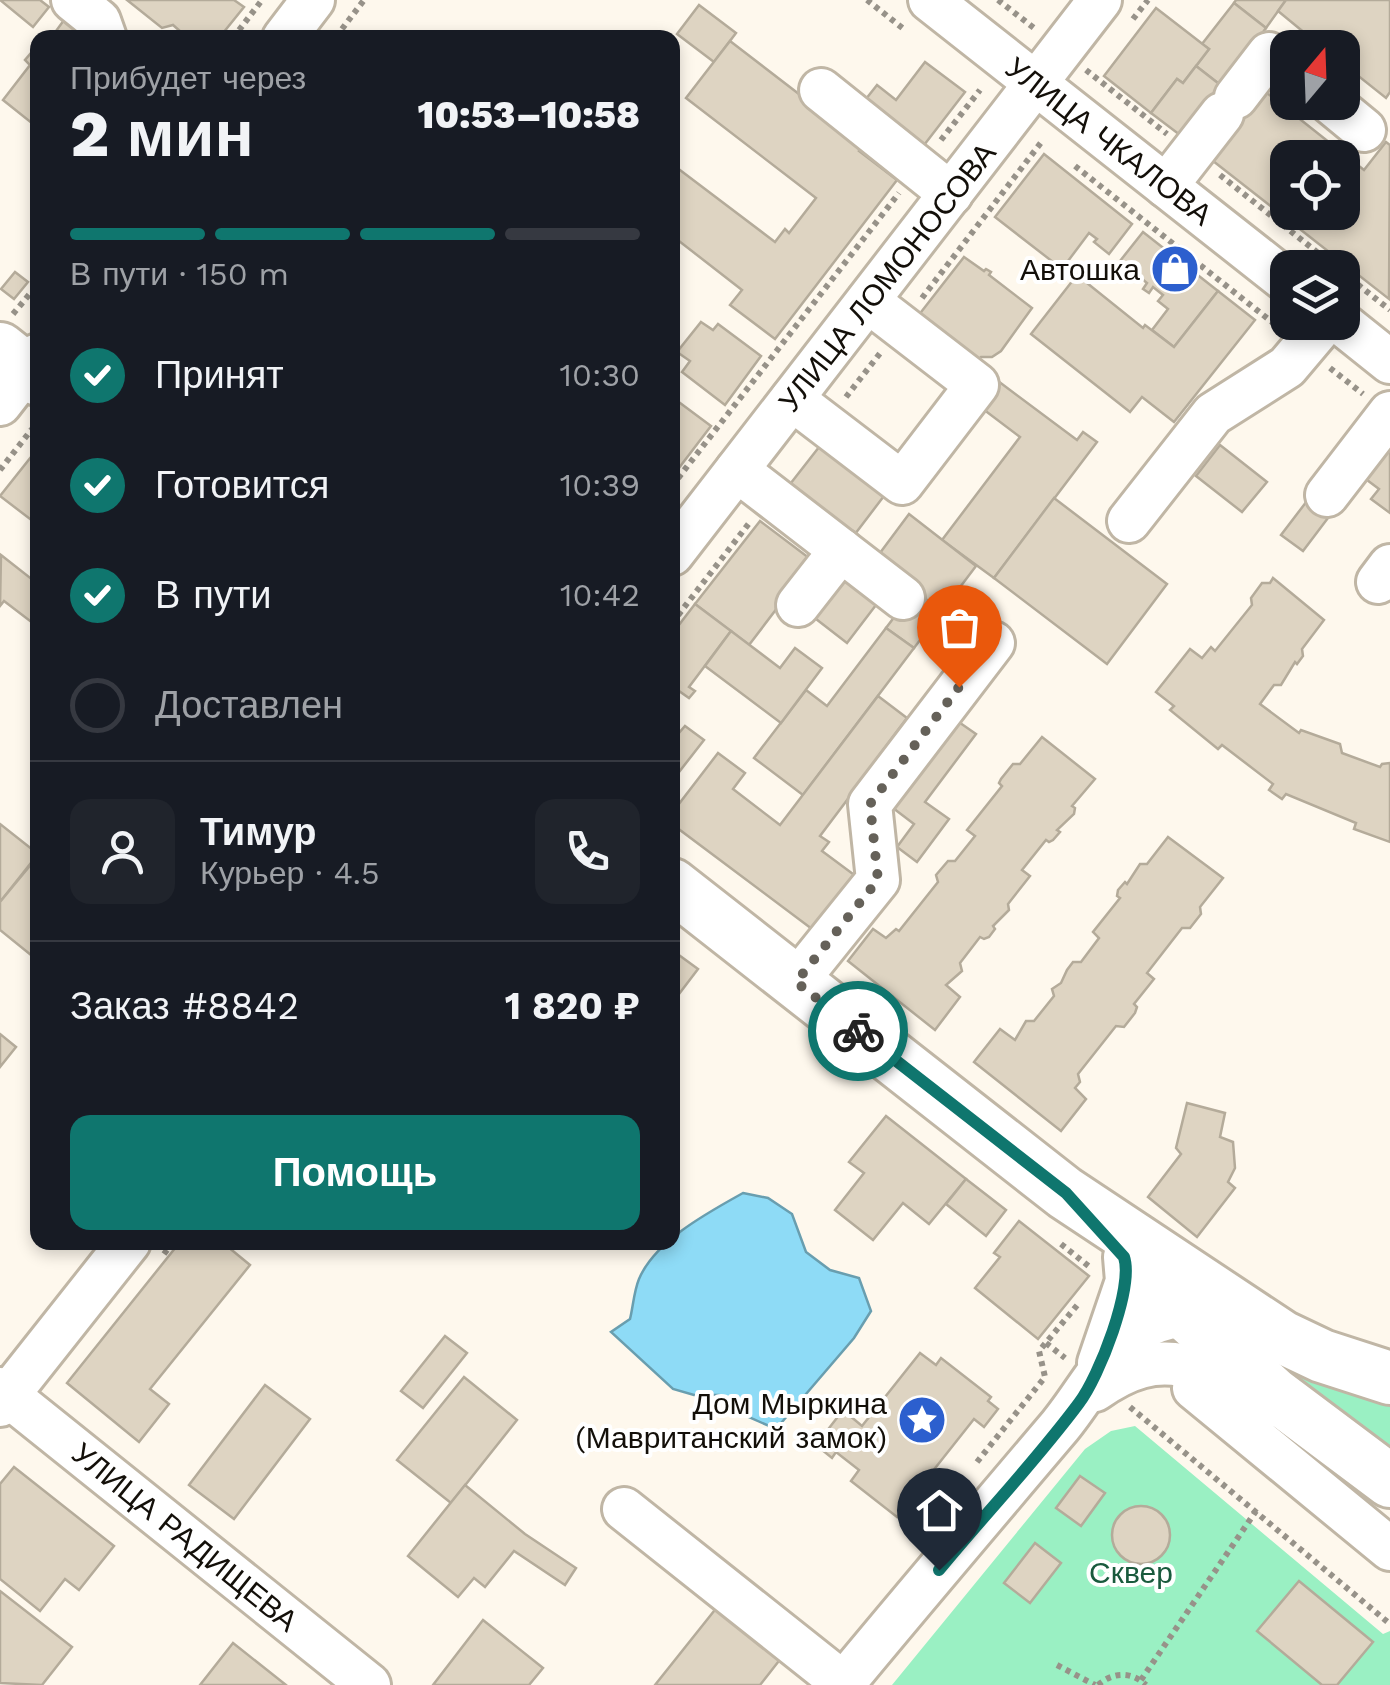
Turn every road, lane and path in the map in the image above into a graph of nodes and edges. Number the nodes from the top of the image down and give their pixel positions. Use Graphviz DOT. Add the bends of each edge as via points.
graph roads {
  1 [pos="74,0"];
  2 [pos="262,0"];
  3 [pos="313,0"];
  4 [pos="364,0"];
  5 [pos="867,0"];
  6 [pos="1100,0"];
  7 [pos="926,9"];
  8 [pos="102,30"];
  9 [pos="239,30"];
  10 [pos="290,30"];
  11 [pos="340,30"];
  12 [pos="1270,55"];
  13 [pos="966,78"];
  14 [pos="821,90"];
  15 [pos="1018,107"];
  16 [pos="1352,120"];
  17 [pos="1364,130"];
  18 [pos="1055,150"];
  19 [pos="1071,162"];
  20 [pos="935,181"];
  21 [pos="1166,186"];
  22 [pos="1270,268"];
  23 [pos="1360,286"];
  24 [pos="1270,303"];
  25 [pos="1390,310"];
  26 [pos="884,314"];
  27 [pos="30,316"];
  28 [pos="1360,336"];
  29 [pos="1310,340"];
  30 [pos="1320,340"];
  31 [pos="1387,354"];
  32 [pos="18,363"];
  33 [pos="809,412"];
  34 [pos="1390,414"];
  35 [pos="30,432"];
  36 [pos="0,470"];
  37 [pos="680,477"];
  38 [pos="754,483"];
  39 [pos="1327,496"];
  40 [pos="1129,520"];
  41 [pos="680,535"];
  42 [pos="840,550"];
  43 [pos="903,598"];
  44 [pos="798,605"];
  45 [pos="680,609"];
  46 [pos="993,643"];
  47 [pos="680,891"];
  48 [pos="796,982"];
  49 [pos="1066,1193"];
  50 [pos="122,1250"];
  51 [pos="1124,1257"];
  52 [pos="1183,1314"];
  53 [pos="1246,1316"];
  54 [pos="1039,1352"];
  55 [pos="1163,1363"];
  56 [pos="1390,1378"];
  57 [pos="3,1396"];
  58 [pos="1082,1400"];
  59 [pos="1131,1408"];
  60 [pos="974,1465"];
  61 [pos="1390,1480"];
  62 [pos="1390,1488"];
  63 [pos="624,1509"];
  64 [pos="1256,1512"];
  65 [pos="1390,1550"];
  66 [pos="1390,1624"];
  67 [pos="1056,1665"];
  68 [pos="1144,1682"];
  69 [pos="842,1684"];
  70 [pos="369,1685"];
  71 [pos="1097,1685"];
  1 -- 8 [label="street"];
  2 -- 9 [label="path"];
  3 -- 10 [label="street"];
  4 -- 11 [label="path"];
  5 -- 7 [label="path"];
  6 -- 15 [label="street, УЛИЦА ЛОМОНОСОВА"];
  7 -- 15 [label="street, УЛИЦА ЧКАЛОВА"];
  12 -- 21 [label="street"];
  13 -- 15 [label="path"];
  14 -- 20 [label="street"];
  15 -- 18 [label="path"];
  15 -- 20 [label="street, УЛИЦА ЛОМОНОСОВА"];
  15 -- 20 [label="path"];
  15 -- 21 [label="street, УЛИЦА ЧКАЛОВА"];
  15 -- 26 [label="path"];
  16 -- 17 [label="street"];
  19 -- 24 [label="path"];
  20 -- 26 [label="street, УЛИЦА ЛОМОНОСОВА"];
  20 -- 37 [label="path"];
  21 -- 22 [label="street, УЛИЦА ЧКАЛОВА"];
  23 -- 25 [label="path"];
  26 -- 33 [label="street, УЛИЦА ЛОМОНОСОВА"];
  26 -- 33 [label="path"];
  26 -- 33 [label="street" via="977,384 902,483"];
  27 -- 32 [label="path"];
  28 -- 31 [label="street"];
  29 -- 40 [label="street" via="1287,366 1213,414"];
  30 -- 34 [label="path"];
  33 -- 38 [label="street, УЛИЦА ЛОМОНОСОВА"];
  34 -- 39 [label="street"];
  35 -- 36 [label="path"];
  38 -- 41 [label="street, УЛИЦА ЛОМОНОСОВА"];
  38 -- 42 [label="street"];
  38 -- 45 [label="path"];
  42 -- 43 [label="street"];
  42 -- 44 [label="street"];
  46 -- 48 [label="street" via="870,804 878,880"];
  47 -- 48 [label="main road"];
  48 -- 49 [label="main road"];
  49 -- 51 [label="main road"];
  49 -- 53 [label="main road"];
  50 -- 57 [label="street"];
  51 -- 52 [label="main road"];
  51 -- 58 [label="street" via="1128,1272 1119,1306"];
  52 -- 53 [label="street"];
  52 -- 58 [label="street" via="1132,1336"];
  52 -- 61 [label="main road" via="1274,1394"];
  53 -- 56 [label="main road" via="1322,1356"];
  54 -- 60 [label="path" via="1044,1377"];
  55 -- 58 [label="street" via="1132,1367"];
  55 -- 62 [label="street" via="1203,1371 1242,1392"];
  55 -- 65 [label="street"];
  57 -- 70 [label="street, УЛИЦА РАДИЩЕВА"];
  58 -- 69 [label="street"];
  59 -- 64 [label="path"];
  63 -- 69 [label="street"];
  64 -- 66 [label="path"];
  64 -- 68 [label="path"];
  67 -- 71 [label="path"];
  68 -- 71 [label="path" via="1120,1674"];
}
